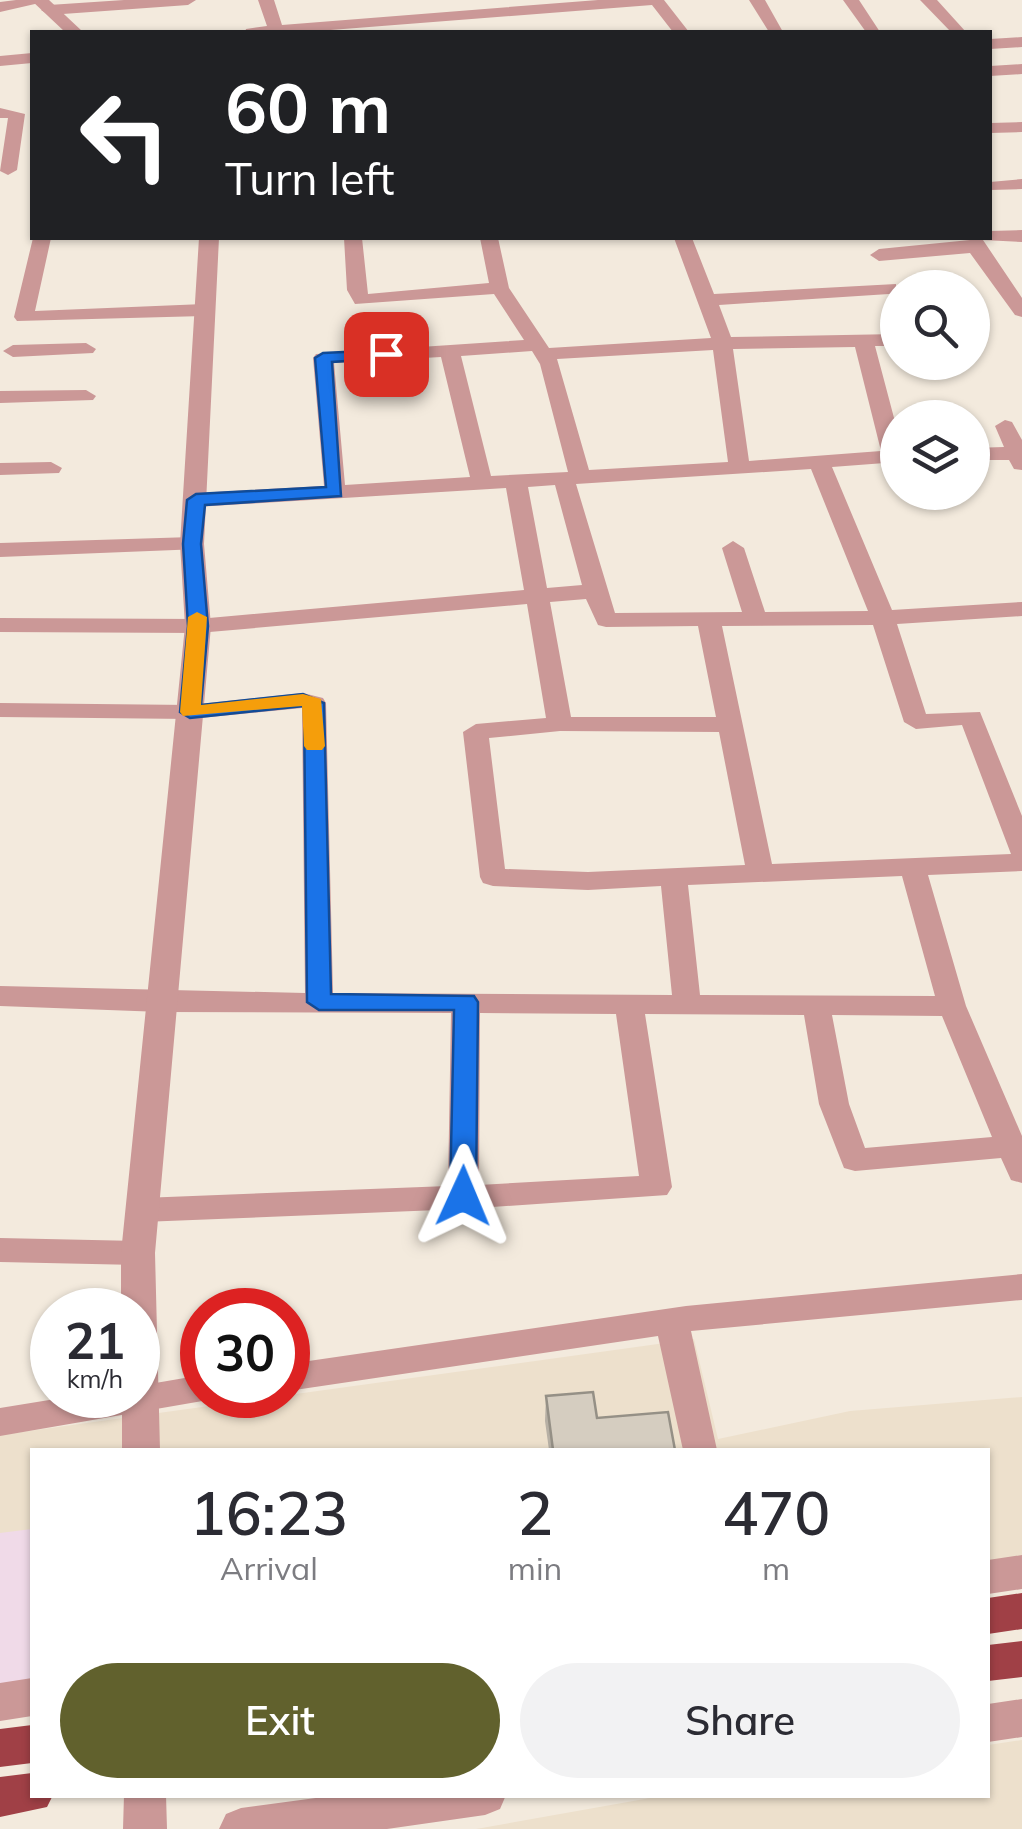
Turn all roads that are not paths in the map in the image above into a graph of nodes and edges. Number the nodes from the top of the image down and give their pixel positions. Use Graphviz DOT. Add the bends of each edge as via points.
graph roads {
  1 [pos="188,0"];
  2 [pos="266,0"];
  3 [pos="455,0"];
  4 [pos="656,0"];
  5 [pos="757,0"];
  6 [pos="852,0"];
  7 [pos="928,0"];
  8 [pos="43,4"];
  9 [pos="556,4"];
  10 [pos="0,7"];
  11 [pos="465,16"];
  12 [pos="401,27"];
  13 [pos="72,30"];
  14 [pos="286,30"];
  15 [pos="679,30"];
  16 [pos="775,30"];
  17 [pos="872,30"];
  18 [pos="957,30"];
  19 [pos="1022,42"];
  20 [pos="992,44"];
  21 [pos="30,58"];
  22 [pos="0,61"];
  23 [pos="1022,69"];
  24 [pos="992,71"];
  25 [pos="0,113"];
  26 [pos="1022,127"];
  27 [pos="992,128"];
  28 [pos="4,170"];
  29 [pos="30,170"];
  30 [pos="1022,184"];
  31 [pos="996,186"];
  32 [pos="1022,236"];
  33 [pos="992,238"];
  34 [pos="42,240"];
  35 [pos="209,240"];
  36 [pos="353,240"];
  37 [pos="489,240"];
  38 [pos="684,240"];
  39 [pos="869,240"];
  40 [pos="972,240"];
  41 [pos="979,240"];
  42 [pos="879,256"];
  43 [pos="884,270"];
  44 [pos="500,288"];
  45 [pos="880,295"];
  46 [pos="707,300"];
  47 [pos="204,310"];
  48 [pos="1022,311"];
  49 [pos="24,317"];
  50 [pos="880,342"];
  51 [pos="722,343"];
  52 [pos="864,343"];
  53 [pos="540,349"];
  54 [pos="86,350"];
  55 [pos="450,351"];
  56 [pos="6,352"];
  57 [pos="86,396"];
  58 [pos="0,397"];
  59 [pos="880,401"];
  60 [pos="1005,426"];
  61 [pos="990,456"];
  62 [pos="880,457"];
  63 [pos="1020,458"];
  64 [pos="819,462"];
  65 [pos="0,468"];
  66 [pos="51,468"];
  67 [pos="739,468"];
  68 [pos="572,478"];
  69 [pos="516,482"];
  70 [pos="482,484"];
  71 [pos="335,492"];
  72 [pos="196,500"];
  73 [pos="192,544"];
  74 [pos="733,548"];
  75 [pos="0,550"];
  76 [pos="595,591"];
  77 [pos="539,594"];
  78 [pos="1022,609"];
  79 [pos="883,618"];
  80 [pos="756,620"];
  81 [pos="709,621"];
  82 [pos="0,625"];
  83 [pos="198,626"];
  84 [pos="0,710"];
  85 [pos="190,712"];
  86 [pos="560,724"];
  87 [pos="727,724"];
  88 [pos="1022,850"];
  89 [pos="1022,862"];
  90 [pos="912,866"];
  91 [pos="760,872"];
  92 [pos="674,877"];
  93 [pos="0,996"];
  94 [pos="162,1002"];
  95 [pos="319,1002"];
  96 [pos="466,1002"];
  97 [pos="629,1004"];
  98 [pos="687,1004"];
  99 [pos="816,1004"];
  100 [pos="952,1006"];
  101 [pos="1016,1159"];
  102 [pos="463,1196"];
  103 [pos="142,1210"];
  104 [pos="0,1250"];
  105 [pos="138,1253"];
  106 [pos="1022,1287"];
  107 [pos="138,1288"];
  108 [pos="672,1322"];
  109 [pos="310,1375"];
  110 [pos="30,1417"];
  111 [pos="140,1418"];
  112 [pos="0,1422"];
  113 [pos="141,1448"];
  114 [pos="700,1448"];
  115 [pos="1022,1572"];
  116 [pos="990,1576"];
  117 [pos="1022,1611"];
  118 [pos="990,1616"];
  119 [pos="1022,1659"];
  120 [pos="990,1663"];
  121 [pos="30,1698"];
  122 [pos="0,1702"];
  123 [pos="1022,1718"];
  124 [pos="990,1723"];
  125 [pos="30,1744"];
  126 [pos="0,1748"];
  127 [pos="30,1793"];
  128 [pos="0,1798"];
  129 [pos="145,1798"];
  130 [pos="466,1798"];
  131 [pos="291,1826"];
  132 [pos="145,1829"];
  133 [pos="241,1829"];
  1 -- 8 [label="street"];
  2 -- 14 [label="street"];
  3 -- 11 [label="street"];
  4 -- 9 [label="street"];
  4 -- 15 [label="street"];
  5 -- 16 [label="street"];
  6 -- 17 [label="street"];
  7 -- 18 [label="street"];
  8 -- 10 [label="street"];
  8 -- 13 [label="street"];
  9 -- 11 [label="street"];
  11 -- 12 [label="street"];
  12 -- 14 [label="street"];
  19 -- 20 [label="street"];
  21 -- 22 [label="street"];
  23 -- 24 [label="street"];
  25 -- 28 [label="street" via="17,114"];
  26 -- 27 [label="street"];
  28 -- 29 [label="street"];
  30 -- 31 [label="street"];
  32 -- 33 [label="street"];
  34 -- 49 [label="street"];
  35 -- 47 [label="street"];
  36 -- 44 [label="street" via="362,300"];
  37 -- 44 [label="street"];
  38 -- 46 [label="street"];
  39 -- 42 [label="street"];
  40 -- 42 [label="street"];
  41 -- 48 [label="street"];
  42 -- 43 [label="street"];
  44 -- 53 [label="street"];
  45 -- 46 [label="street"];
  46 -- 51 [label="street"];
  47 -- 49 [label="street"];
  47 -- 72 [label="street"];
  49 -- 56 [label="street"];
  50 -- 52 [label="street"];
  51 -- 52 [label="street"];
  51 -- 53 [label="street"];
  51 -- 67 [label="street"];
  52 -- 59 [label="street"];
  53 -- 55 [label="street"];
  53 -- 68 [label="street" via="550,364"];
  54 -- 56 [label="street"];
  55 -- 70 [label="street"];
  55 -- 71 [label="street" via="323,358"];
  57 -- 58 [label="street"];
  60 -- 63 [label="street"];
  61 -- 63 [label="street"];
  62 -- 64 [label="street"];
  64 -- 67 [label="street"];
  64 -- 79 [label="street"];
  65 -- 66 [label="street"];
  67 -- 68 [label="street"];
  68 -- 69 [label="street"];
  68 -- 76 [label="street"];
  69 -- 70 [label="street"];
  69 -- 77 [label="street"];
  70 -- 71 [label="street"];
  71 -- 72 [label="street"];
  72 -- 73 [label="street"];
  73 -- 75 [label="street"];
  73 -- 83 [label="street"];
  74 -- 80 [label="street"];
  76 -- 77 [label="street"];
  76 -- 81 [label="street" via="606,620"];
  77 -- 83 [label="street"];
  77 -- 86 [label="street"];
  78 -- 79 [label="street"];
  79 -- 80 [label="street"];
  79 -- 88 [label="street" via="916,722 971,718"];
  80 -- 81 [label="street"];
  81 -- 87 [label="street"];
  82 -- 83 [label="street"];
  83 -- 85 [label="street"];
  84 -- 85 [label="street"];
  85 -- 94 [label="street"];
  85 -- 95 [label="street" via="314,703"];
  86 -- 87 [label="street"];
  86 -- 92 [label="street" via="476,732 493,877"];
  87 -- 91 [label="street"];
  89 -- 90 [label="street"];
  90 -- 91 [label="street"];
  90 -- 100 [label="street"];
  91 -- 92 [label="street"];
  92 -- 98 [label="street"];
  93 -- 94 [label="street"];
  94 -- 95 [label="street"];
  94 -- 103 [label="street"];
  95 -- 96 [label="street"];
  96 -- 97 [label="street"];
  96 -- 102 [label="street"];
  97 -- 98 [label="street"];
  97 -- 102 [label="street" via="656,1186"];
  98 -- 99 [label="street"];
  99 -- 100 [label="street"];
  99 -- 101 [label="street" via="833,1096 855,1160"];
  100 -- 101 [label="street"];
  102 -- 103 [label="street"];
  103 -- 105 [label="street"];
  104 -- 105 [label="street"];
  105 -- 107 [label="street"];
  106 -- 108 [label="street"];
  108 -- 109 [label="street"];
  108 -- 114 [label="street"];
  110 -- 112 [label="street"];
  111 -- 113 [label="street"];
  115 -- 116 [label="street"];
  117 -- 118 [label="highway"];
  119 -- 120 [label="highway"];
  121 -- 122 [label="street"];
  123 -- 124 [label="street"];
  125 -- 126 [label="highway"];
  127 -- 128 [label="highway"];
  129 -- 132 [label="street"];
  130 -- 131 [label="street"];
  131 -- 133 [label="street"];
}
